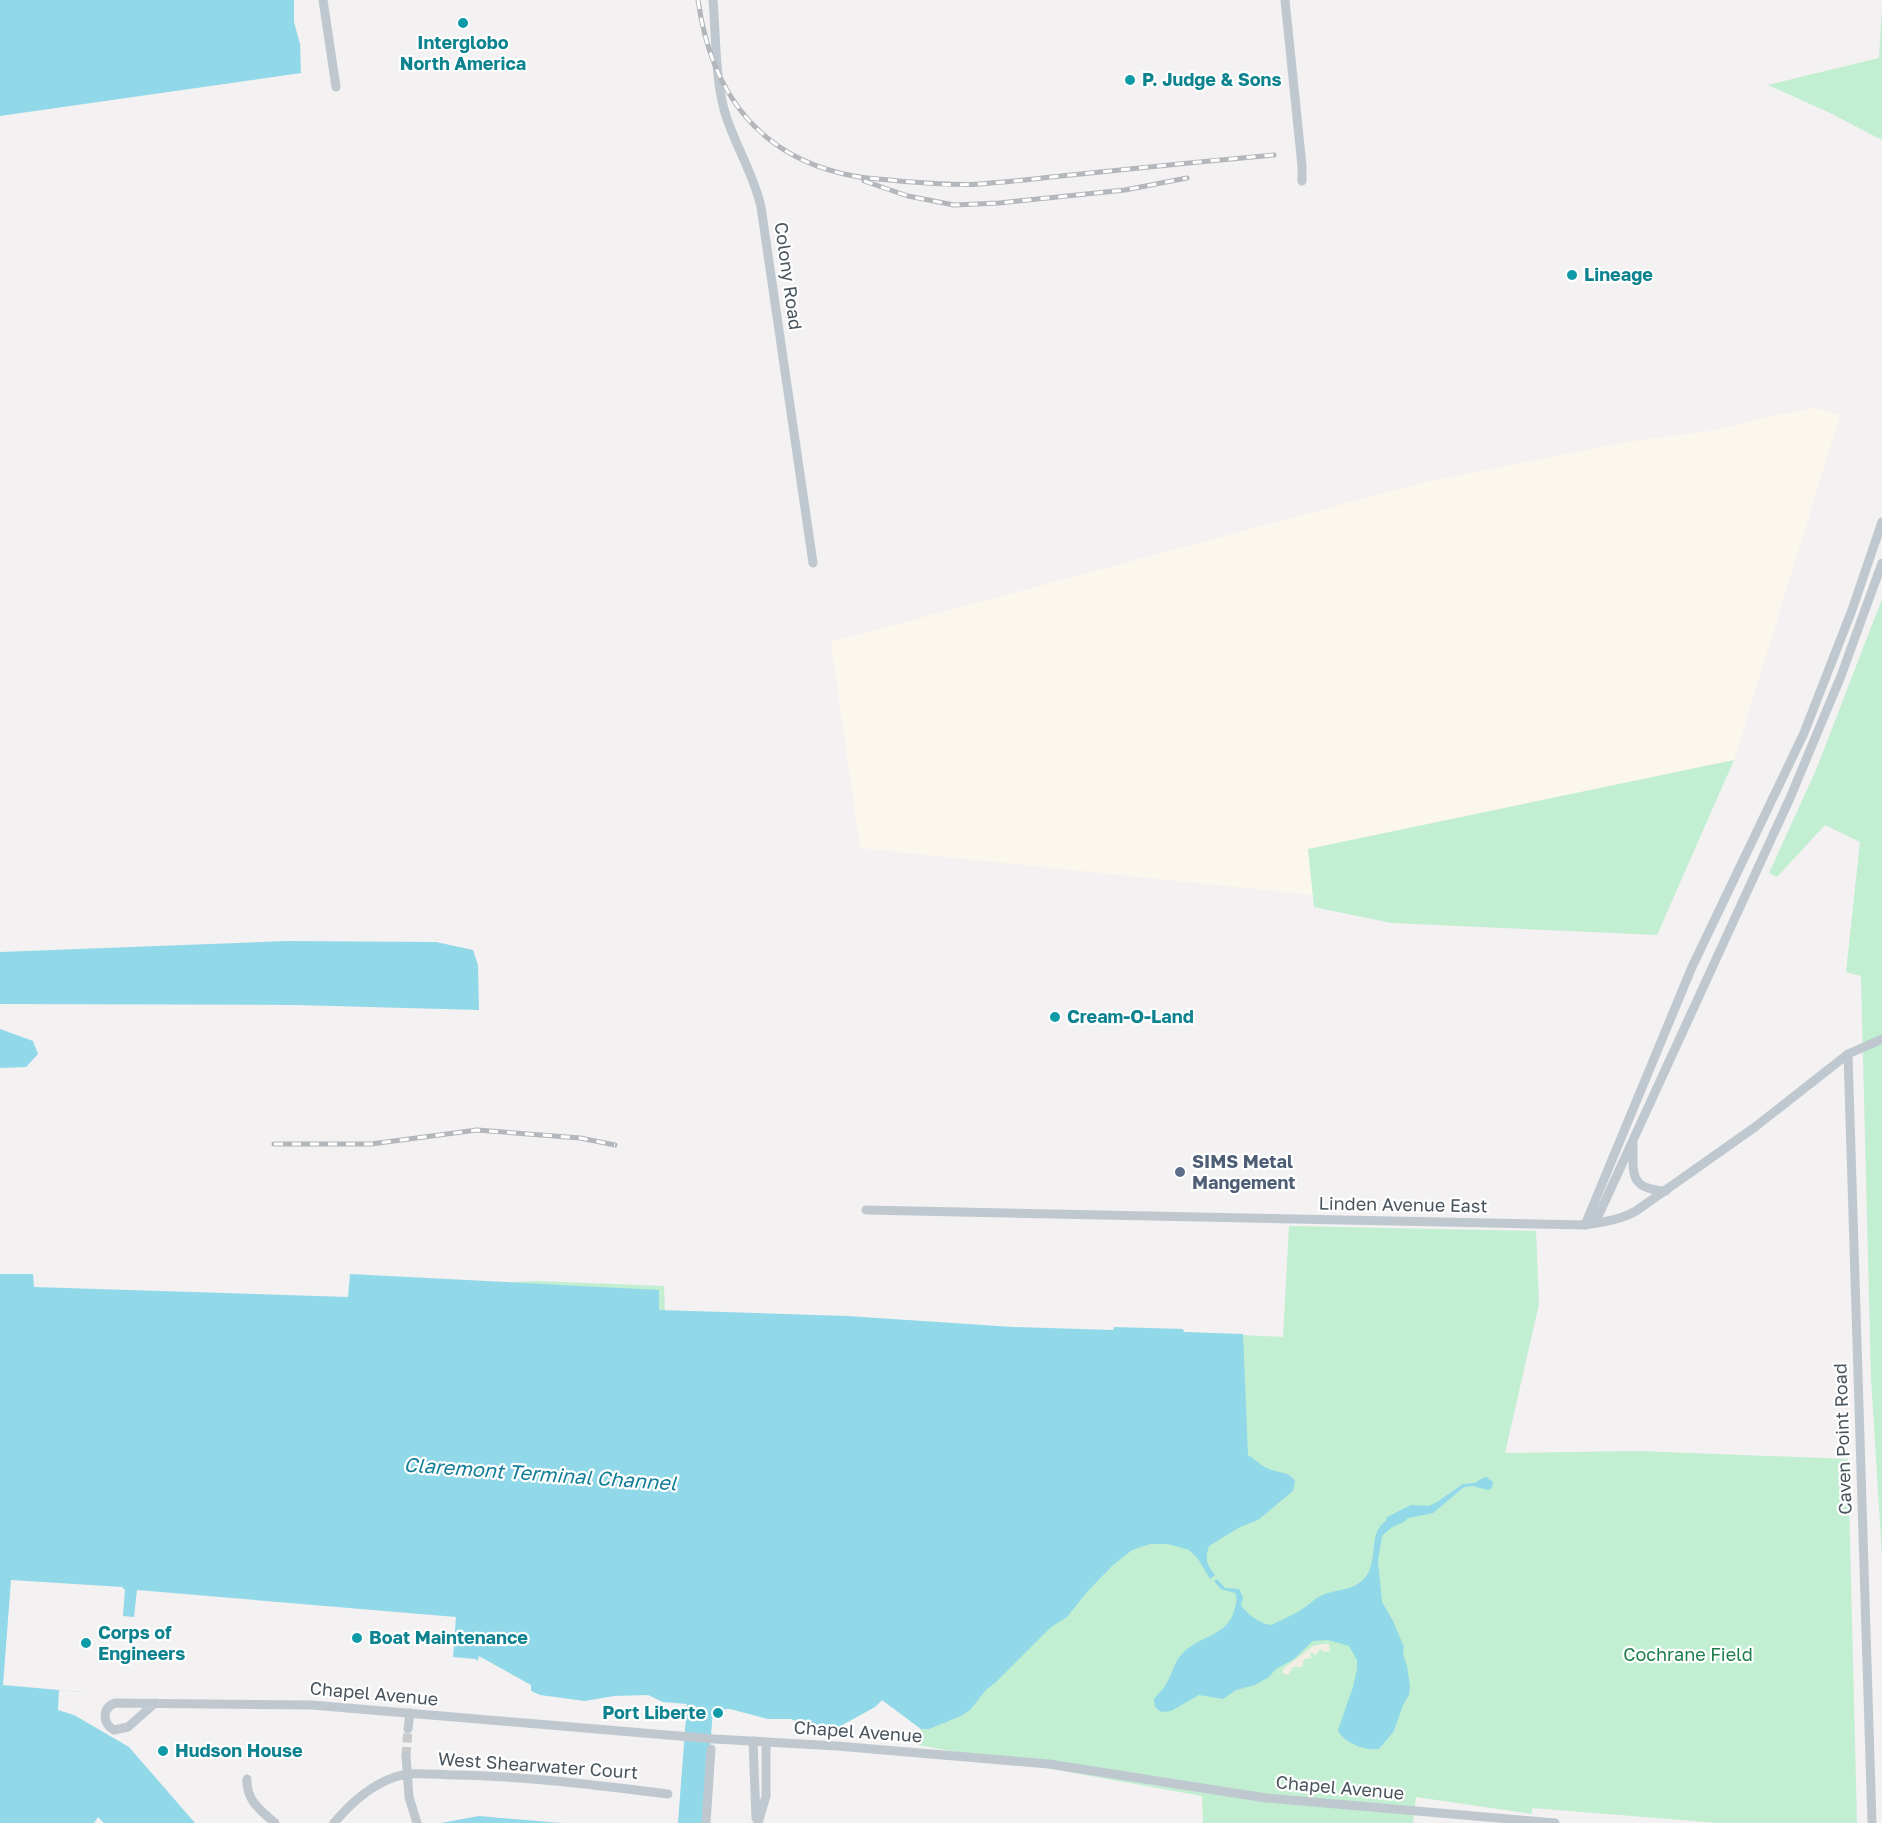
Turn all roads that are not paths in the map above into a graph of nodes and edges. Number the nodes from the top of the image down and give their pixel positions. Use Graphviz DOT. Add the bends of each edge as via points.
graph roads {
  1 [pos="323,0"];
  2 [pos="713,0"];
  3 [pos="1285,0"];
  4 [pos="336,87"];
  5 [pos="1302,181"];
  6 [pos="1882,522"];
  7 [pos="813,563"];
  8 [pos="1882,563"];
  9 [pos="1882,1039"];
  10 [pos="1848,1054"];
  11 [pos="1633,1142"];
  12 [pos="1666,1191"];
  13 [pos="866,1210"];
  14 [pos="1590,1224"];
  15 [pos="156,1703"];
  16 [pos="410,1713"];
  17 [pos="408,1729"];
  18 [pos="753,1741"];
  19 [pos="765,1742"];
  20 [pos="712,1744"];
  21 [pos="406,1756"];
  22 [pos="406,1774"];
  23 [pos="247,1779"];
  24 [pos="668,1794"];
  25 [pos="275,1823"];
  26 [pos="334,1823"];
  27 [pos="417,1823"];
  28 [pos="706,1823"];
  29 [pos="757,1823"];
  30 [pos="1555,1823"];
  31 [pos="1872,1823"];
  1 -- 4 [label="street"];
  2 -- 7 [label="street, Colony Road" via="725,114 761,207"];
  3 -- 5 [label="street"];
  6 -- 14 [label="street" via="1804,733 1692,967"];
  8 -- 11 [label="street" via="1841,676 1790,798"];
  9 -- 10 [label="street, Linden Avenue East"];
  10 -- 12 [label="street, Linden Avenue East"];
  10 -- 31 [label="street, Caven Point Road"];
  11 -- 12 [label="street" via="1637,1181 1648,1190"];
  11 -- 14 [label="street"];
  12 -- 14 [label="street, Linden Avenue East" via="1630,1215"];
  13 -- 14 [label="street, Linden Avenue East"];
  15 -- 15 [label="street, Chapel Avenue" via="112,1704 106,1710 105,1721 112,1729 124,1729"];
  15 -- 16 [label="street, Chapel Avenue" via="296,1704"];
  16 -- 17 [label="street"];
  16 -- 20 [label="street, Chapel Avenue" via="682,1736"];
  18 -- 19 [label="street, Chapel Avenue"];
  18 -- 20 [label="street, Chapel Avenue"];
  18 -- 29 [label="street"];
  19 -- 29 [label="street" via="766,1796"];
  19 -- 30 [label="street, Chapel Avenue" via="1049,1764 1266,1798"];
  20 -- 28 [label="street"];
  21 -- 22 [label="street"];
  22 -- 24 [label="street, West Shearwater Court" via="492,1776"];
  22 -- 26 [label="street" via="375,1786"];
  22 -- 27 [label="street"];
  23 -- 25 [label="street" via="251,1799"];
}
